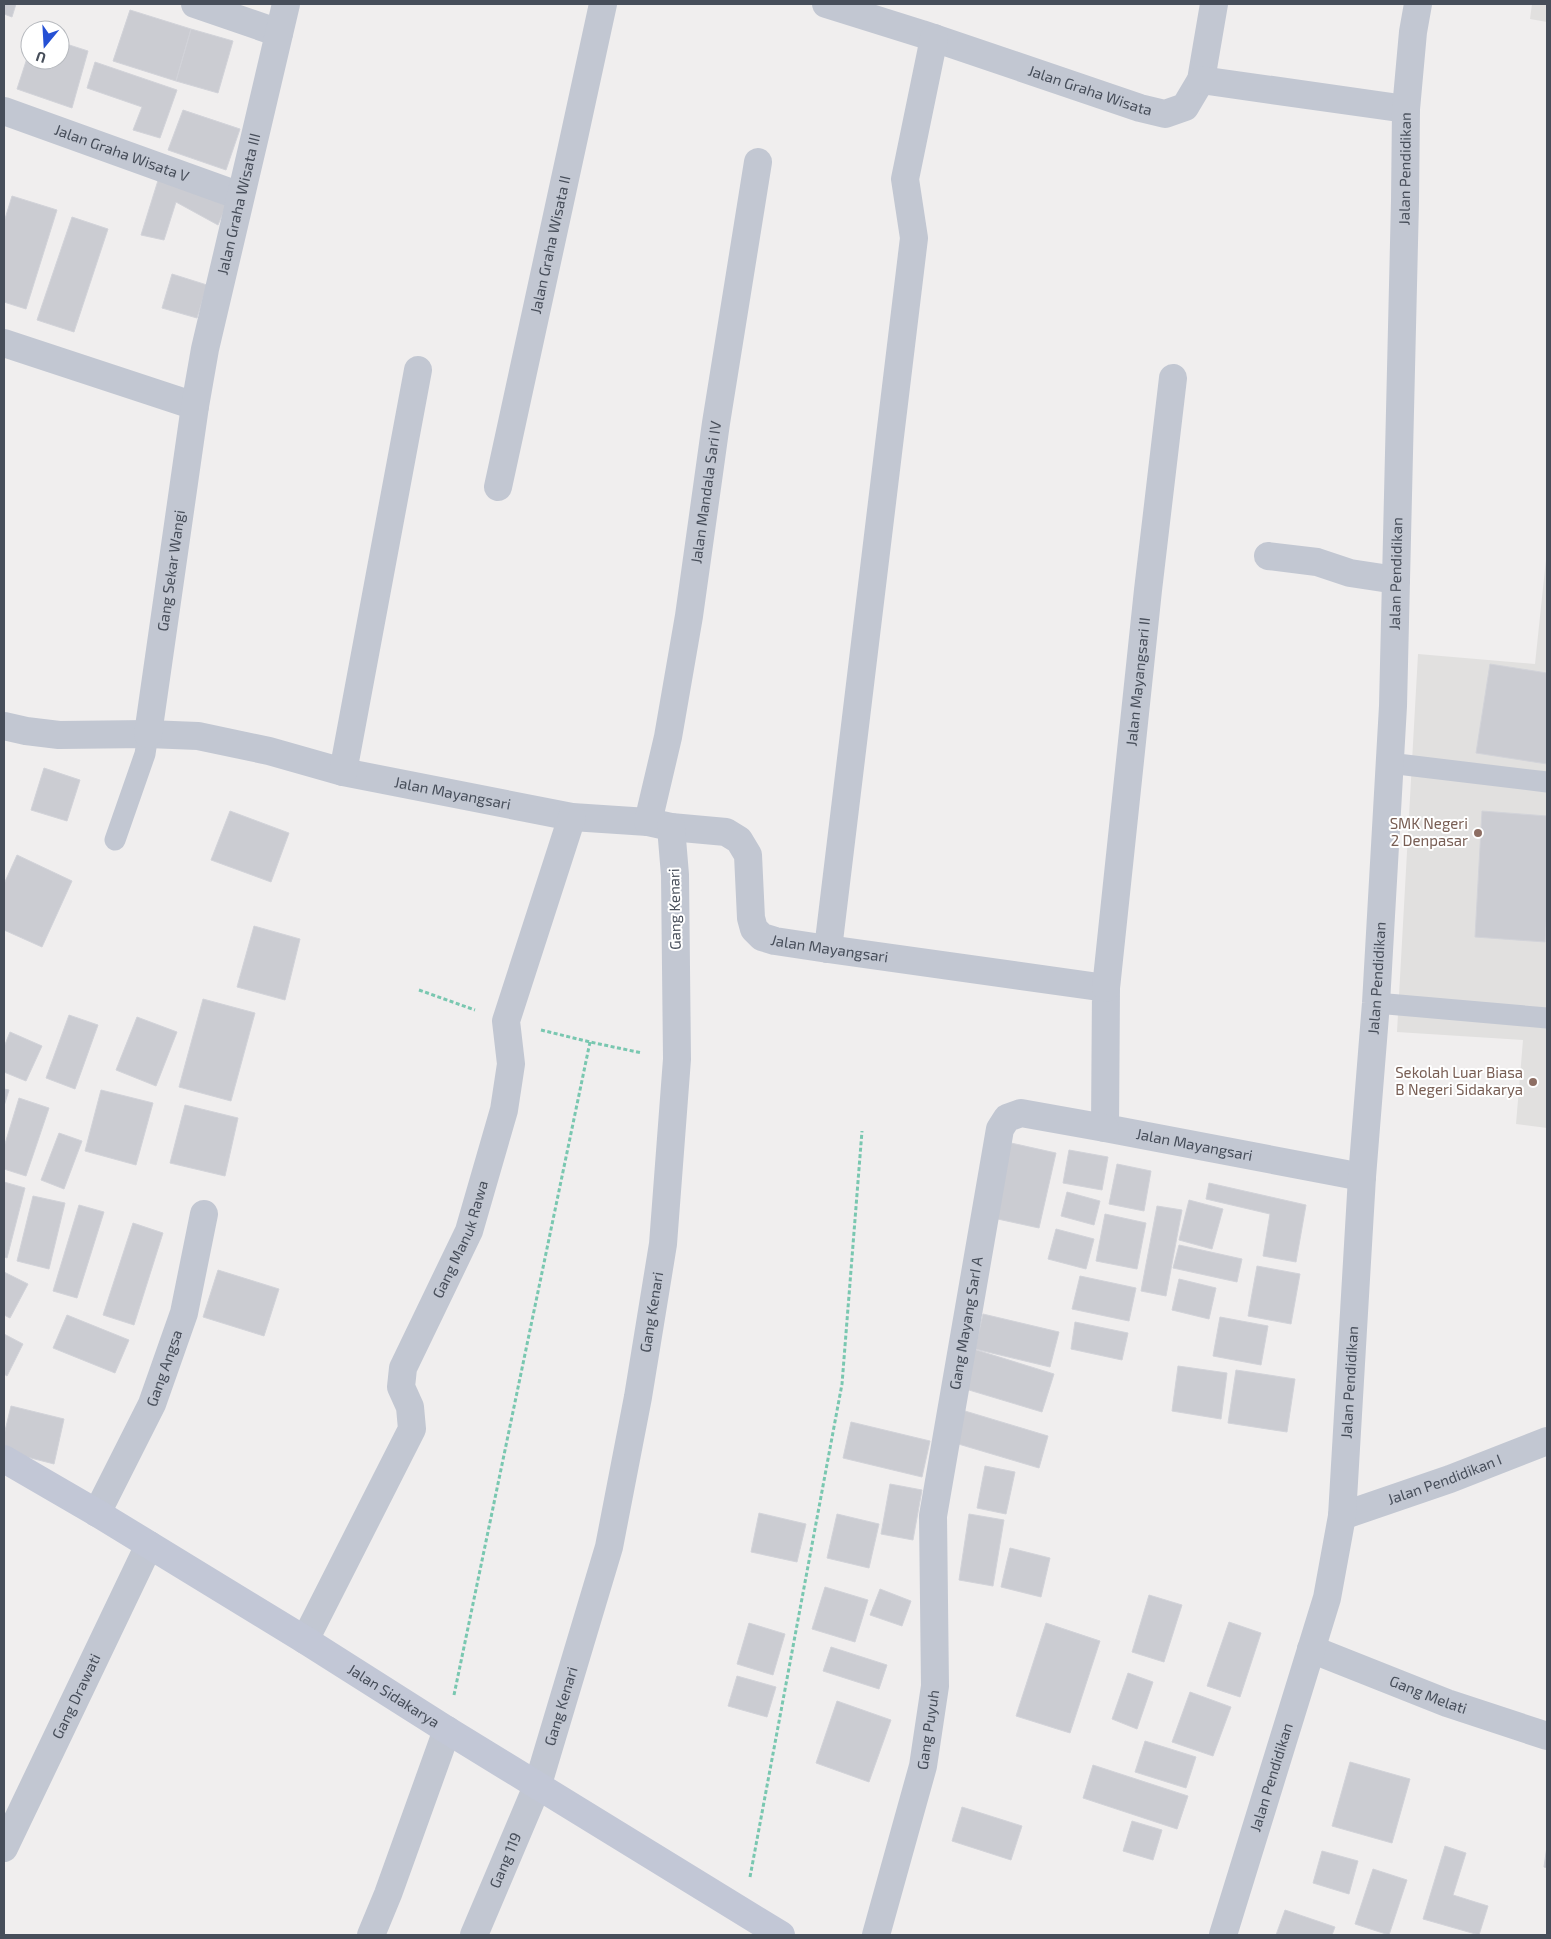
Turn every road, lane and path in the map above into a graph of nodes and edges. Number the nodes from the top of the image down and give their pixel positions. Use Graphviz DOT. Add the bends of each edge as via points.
graph roads {
  1 [pos="195,4"];
  2 [pos="286,4"];
  3 [pos="603,4"];
  4 [pos="826,4"];
  5 [pos="1214,4"];
  6 [pos="1418,4"];
  7 [pos="279,33"];
  8 [pos="934,38"];
  9 [pos="1201,80"];
  10 [pos="1406,110"];
  11 [pos="4,111"];
  12 [pos="758,162"];
  13 [pos="240,196"];
  14 [pos="4,343"];
  15 [pos="418,370"];
  16 [pos="1173,378"];
  17 [pos="195,406"];
  18 [pos="498,487"];
  19 [pos="1268,556"];
  20 [pos="1396,580"];
  21 [pos="4,726"];
  22 [pos="148,734"];
  23 [pos="1390,763"];
  24 [pos="343,772"];
  25 [pos="1547,782"];
  26 [pos="572,817"];
  27 [pos="659,824"];
  28 [pos="115,840"];
  29 [pos="828,949"];
  30 [pos="1106,988"];
  31 [pos="419,990"];
  32 [pos="1376,1003"];
  33 [pos="1547,1018"];
  34 [pos="506,1021"];
  35 [pos="590,1042"];
  36 [pos="677,1060"];
  37 [pos="1105,1128"];
  38 [pos="1000,1129"];
  39 [pos="862,1131"];
  40 [pos="1362,1177"];
  41 [pos="204,1214"];
  42 [pos="1547,1441"];
  43 [pos="4,1460"];
  44 [pos="97,1513"];
  45 [pos="933,1516"];
  46 [pos="1342,1516"];
  47 [pos="149,1546"];
  48 [pos="305,1640"];
  49 [pos="1312,1649"];
  50 [pos="455,1688"];
  51 [pos="446,1730"];
  52 [pos="1547,1736"];
  53 [pos="538,1784"];
  54 [pos="4,1848"];
  55 [pos="744,1912"];
  56 [pos="371,1935"];
  57 [pos="474,1935"];
  58 [pos="782,1935"];
  59 [pos="876,1935"];
  60 [pos="1223,1935"];
  1 -- 7 [label="street"];
  2 -- 7 [label="street, Jalan Graha Wisata III"];
  3 -- 18 [label="street, Jalan Graha Wisata II"];
  4 -- 8 [label="street, Jalan Graha Wisata"];
  5 -- 9 [label="street"];
  6 -- 10 [label="street, Jalan Pendidikan"];
  7 -- 13 [label="street, Jalan Graha Wisata III"];
  8 -- 9 [label="street, Jalan Graha Wisata" via="1165,114 1185,107"];
  8 -- 29 [label="street" via="905,179 914,238"];
  9 -- 10 [label="street"];
  10 -- 20 [label="street, Jalan Pendidikan"];
  11 -- 13 [label="street, Jalan Graha Wisata V"];
  12 -- 27 [label="street, Jalan Mandala Sari IV" via="668,737"];
  13 -- 17 [label="street, Jalan Graha Wisata III"];
  14 -- 17 [label="street"];
  15 -- 24 [label="street"];
  16 -- 30 [label="street, Jalan Mayangsari II"];
  17 -- 22 [label="street, Gang Sekar Wangi"];
  19 -- 20 [label="street" via="1316,562 1350,573"];
  20 -- 23 [label="street, Jalan Pendidikan"];
  21 -- 22 [label="street, Jalan Mayangsari" via="59,735"];
  22 -- 24 [label="street, Jalan Mayangsari" via="198,736 269,751"];
  22 -- 28 [label="lane" via="145,754"];
  23 -- 25 [label="lane"];
  23 -- 32 [label="street, Jalan Pendidikan"];
  24 -- 26 [label="street, Jalan Mayangsari"];
  26 -- 27 [label="street, Jalan Mayangsari"];
  26 -- 34 [label="street, Gang Manuk Rawa"];
  27 -- 29 [label="street, Jalan Mayangsari" via="726,832 740,840 748,856 754,930 775,941"];
  27 -- 36 [label="street, Gang Kenari" via="675,875"];
  29 -- 30 [label="street, Jalan Mayangsari"];
  30 -- 37 [label="street"];
  31 -- 34 [label="path"];
  32 -- 33 [label="lane"];
  32 -- 40 [label="street, Jalan Pendidikan"];
  34 -- 35 [label="path"];
  34 -- 48 [label="street, Gang Manuk Rawa" via="511,1064 504,1110 472,1221 403,1368 401,1387 410,1407 412,1429"];
  35 -- 36 [label="path"];
  35 -- 50 [label="path"];
  36 -- 53 [label="street, Gang Kenari" via="663,1244 638,1397 609,1548"];
  37 -- 38 [label="street, Jalan Mayangsari" via="1021,1113 1007,1118"];
  37 -- 40 [label="street, Jalan Mayangsari"];
  38 -- 45 [label="street, Gang Mayang SarI A"];
  39 -- 55 [label="path" via="842,1384"];
  40 -- 46 [label="street, Jalan Pendidikan"];
  41 -- 44 [label="street, Gang Angsa" via="184,1313 152,1404"];
  42 -- 46 [label="street, Jalan Pendidikan I"];
  43 -- 44 [label="street, Jalan Sidakarya"];
  44 -- 47 [label="street, Jalan Sidakarya"];
  45 -- 59 [label="street, Gang Puyuh" via="936,1686 923,1766"];
  46 -- 49 [label="street, Jalan Pendidikan" via="1327,1598"];
  47 -- 48 [label="street, Jalan Sidakarya"];
  47 -- 54 [label="street, Gang Drawati"];
  48 -- 51 [label="street, Jalan Sidakarya"];
  49 -- 52 [label="street, Gang Melati" via="1447,1703"];
  49 -- 60 [label="street, Jalan Pendidikan"];
  51 -- 53 [label="street, Jalan Sidakarya"];
  51 -- 56 [label="street"];
  53 -- 55 [label="street, Jalan Sidakarya"];
  53 -- 57 [label="street, Gang 119"];
  55 -- 58 [label="street, Jalan Sidakarya"];
}
